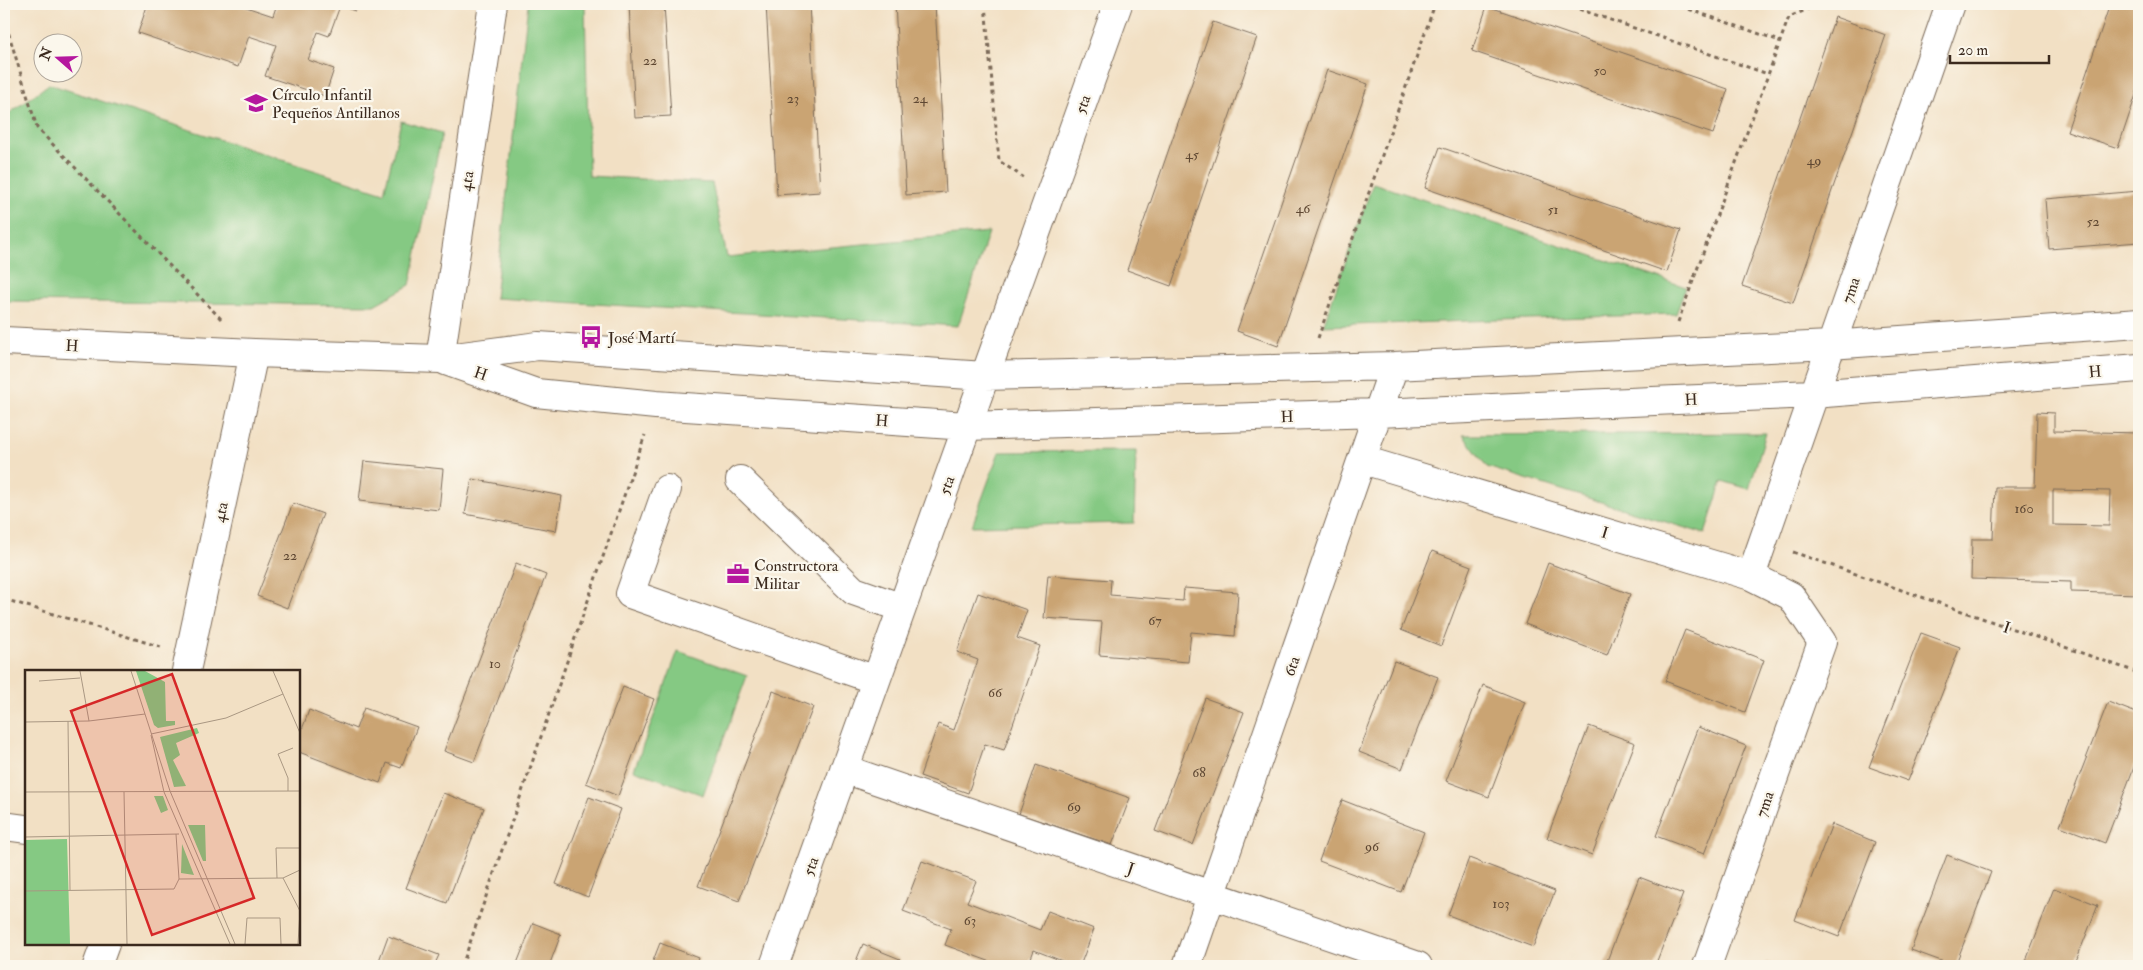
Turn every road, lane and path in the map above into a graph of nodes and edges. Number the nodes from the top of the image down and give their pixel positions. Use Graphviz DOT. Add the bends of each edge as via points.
graph roads {
  1 [pos="493,4"];
  2 [pos="985,4"];
  3 [pos="1118,4"];
  4 [pos="1435,4"];
  5 [pos="1564,4"];
  6 [pos="1674,4"];
  7 [pos="1820,4"];
  8 [pos="1950,4"];
  9 [pos="4,18"];
  10 [pos="1780,41"];
  11 [pos="1768,74"];
  12 [pos="1050,196"];
  13 [pos="2139,323"];
  14 [pos="4,341"];
  15 [pos="1830,345"];
  16 [pos="254,353"];
  17 [pos="1667,353"];
  18 [pos="440,359"];
  19 [pos="1394,366"];
  20 [pos="2139,368"];
  21 [pos="1307,370"];
  22 [pos="985,376"];
  23 [pos="1813,394"];
  24 [pos="656,405"];
  25 [pos="1378,413"];
  26 [pos="967,426"];
  27 [pos="1363,460"];
  28 [pos="740,480"];
  29 [pos="667,489"];
  30 [pos="1762,541"];
  31 [pos="1751,576"];
  32 [pos="4,599"];
  33 [pos="902,608"];
  34 [pos="1822,642"];
  35 [pos="188,664"];
  36 [pos="2139,673"];
  37 [pos="876,680"];
  38 [pos="844,769"];
  39 [pos="4,826"];
  40 [pos="25,829"];
  41 [pos="1212,895"];
  42 [pos="105,945"];
  43 [pos="97,966"];
  44 [pos="462,966"];
  45 [pos="774,966"];
  46 [pos="1187,966"];
  47 [pos="1418,966"];
  48 [pos="1707,966"];
  1 -- 18 [label="street, 4ta"];
  2 -- 12 [label="path" via="999,161"];
  3 -- 12 [label="street, 5ta"];
  4 -- 21 [label="path"];
  5 -- 11 [label="path"];
  6 -- 10 [label="path"];
  7 -- 10 [label="path" via="1789,17"];
  8 -- 15 [label="street, 7ma"];
  9 -- 16 [label="path" via="37,128"];
  10 -- 11 [label="path"];
  11 -- 17 [label="path"];
  12 -- 22 [label="street, 5ta"];
  13 -- 15 [label="street, H"];
  14 -- 16 [label="street, H"];
  15 -- 17 [label="street, H"];
  15 -- 23 [label="street, 7ma"];
  16 -- 18 [label="street, H"];
  16 -- 35 [label="street, 4ta"];
  17 -- 19 [label="street, H"];
  18 -- 22 [label="street, H" via="538,346"];
  18 -- 24 [label="street, H" via="536,392"];
  19 -- 21 [label="street, H"];
  19 -- 25 [label="street, 6ta"];
  20 -- 23 [label="street, H"];
  21 -- 22 [label="street, H"];
  22 -- 26 [label="street, 5ta"];
  23 -- 25 [label="street, H"];
  23 -- 30 [label="street, 7ma"];
  24 -- 26 [label="street, H"];
  24 -- 44 [label="path"];
  25 -- 26 [label="street, H"];
  25 -- 27 [label="street, 6ta"];
  26 -- 33 [label="street, 5ta"];
  27 -- 31 [label="street, I"];
  27 -- 41 [label="street, 6ta"];
  28 -- 33 [label="street" via="854,591"];
  29 -- 37 [label="street" via="630,594"];
  30 -- 31 [label="street, 7ma"];
  30 -- 36 [label="path, I"];
  31 -- 34 [label="street, I" via="1792,596"];
  32 -- 35 [label="path"];
  33 -- 37 [label="street, 5ta"];
  34 -- 48 [label="street, 7ma"];
  37 -- 38 [label="street, 5ta"];
  38 -- 41 [label="street, J"];
  38 -- 45 [label="street, 5ta"];
  39 -- 40 [label="street"];
  41 -- 46 [label="street, 6ta"];
  41 -- 47 [label="street, J"];
  42 -- 43 [label="street"];
}
